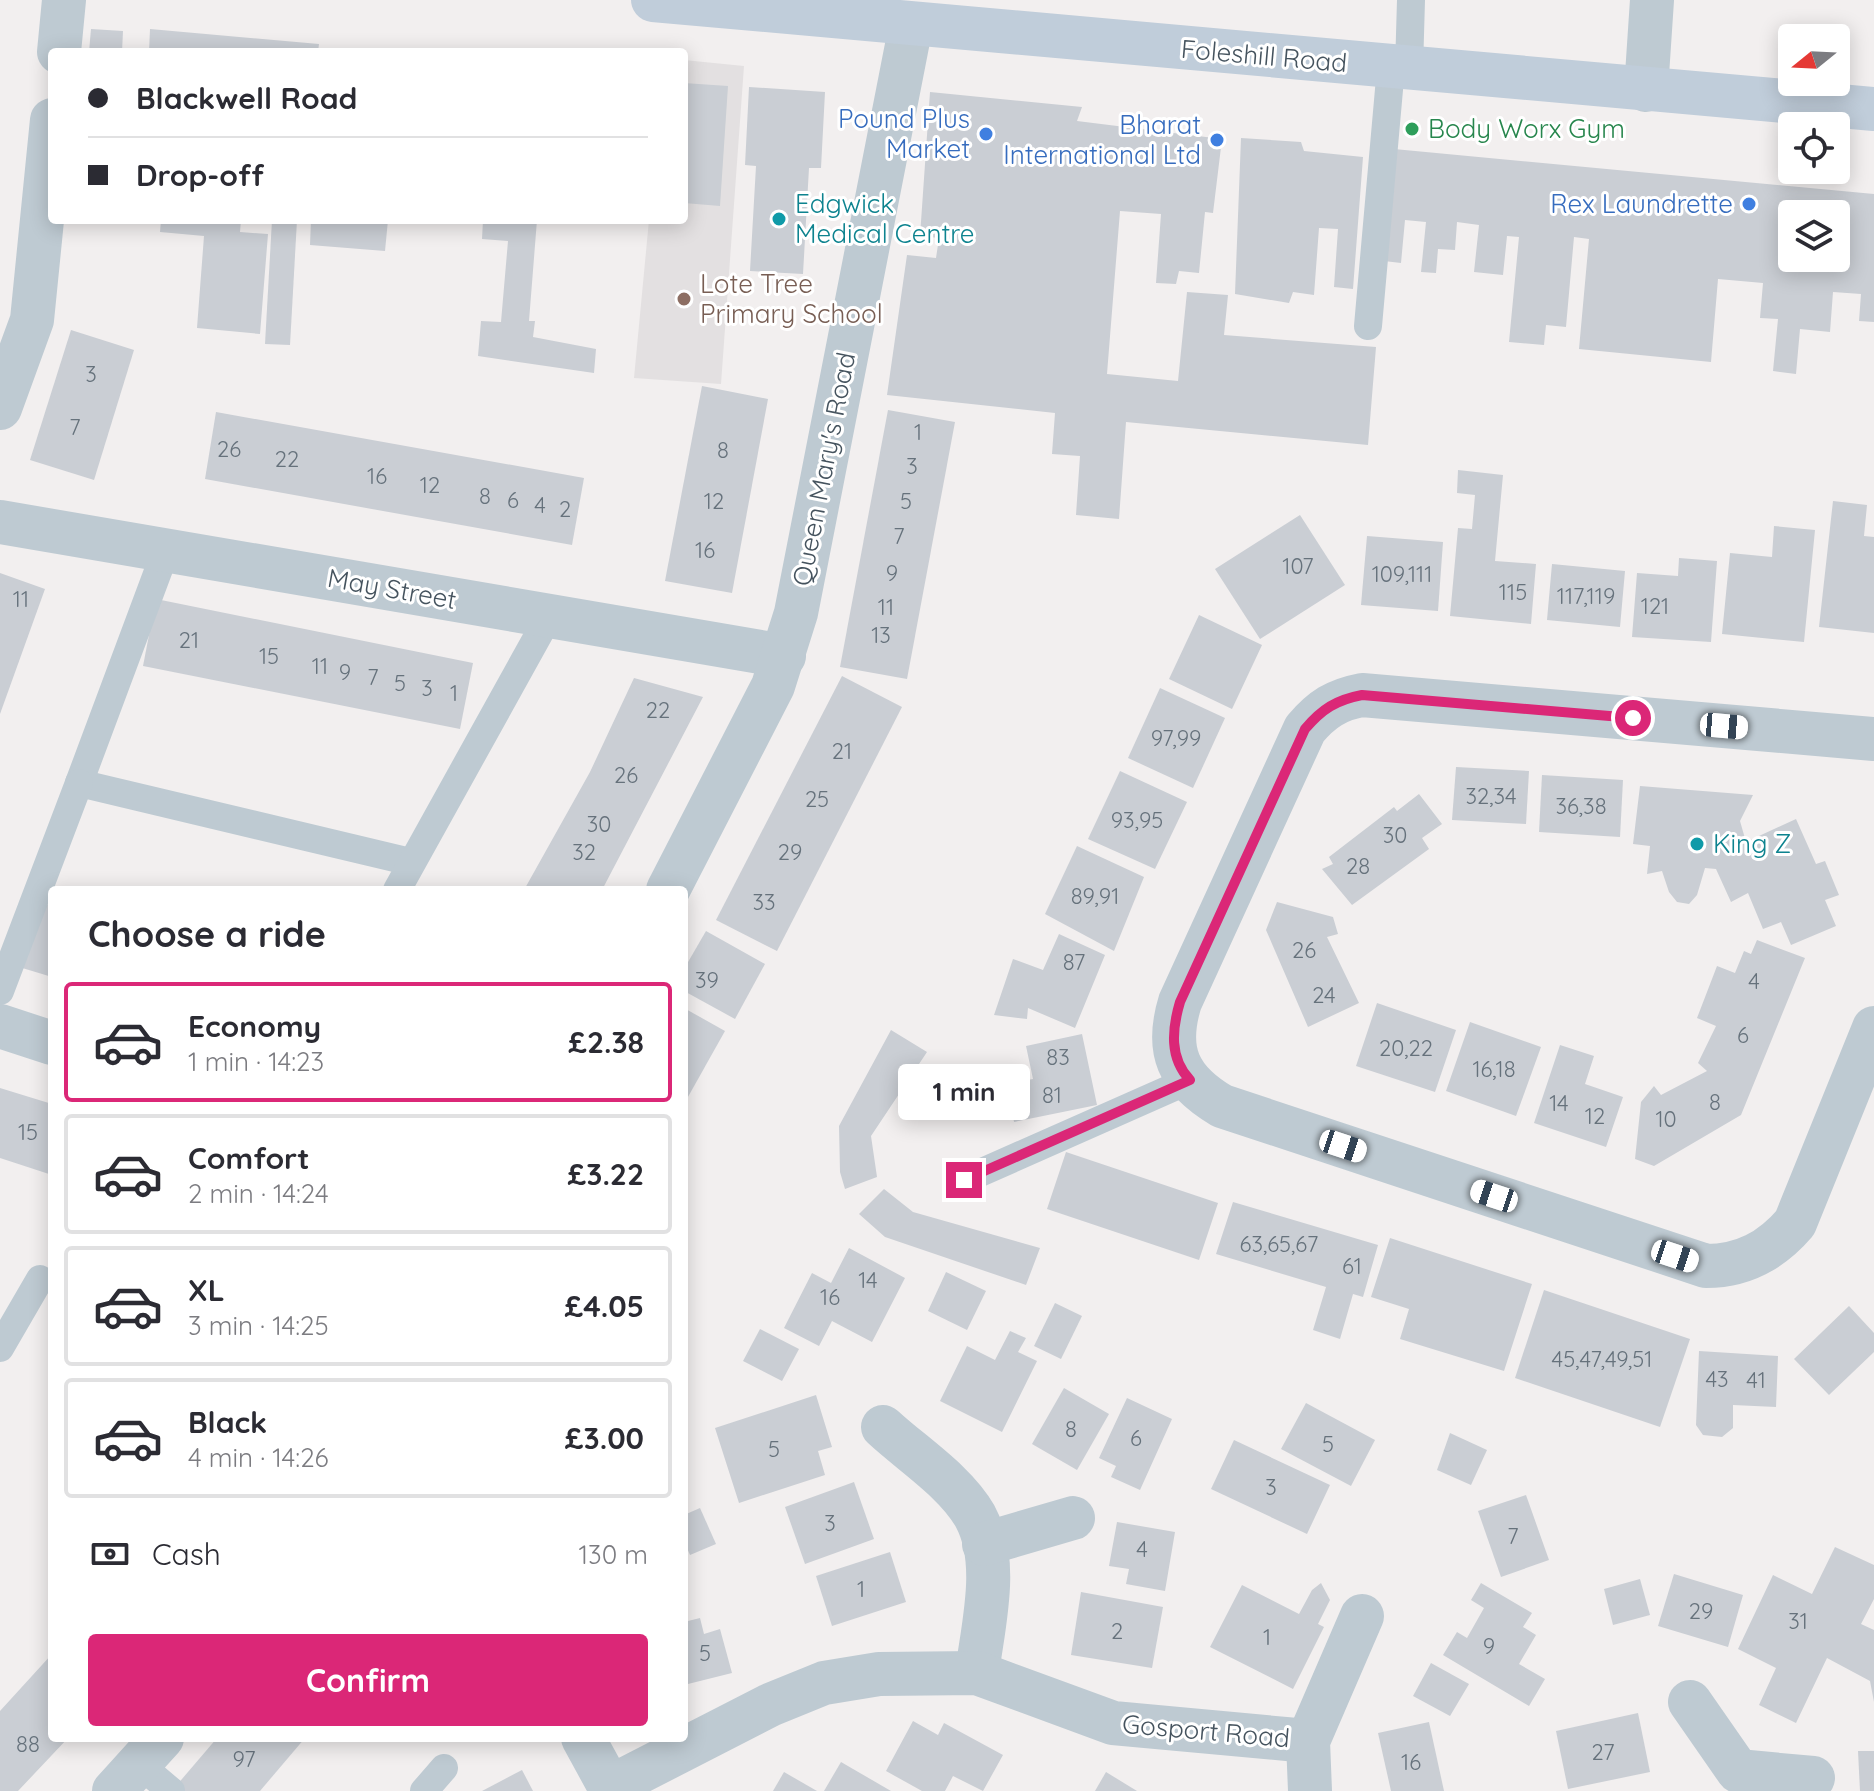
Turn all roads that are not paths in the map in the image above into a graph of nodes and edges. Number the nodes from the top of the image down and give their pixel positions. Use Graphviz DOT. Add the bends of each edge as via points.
graph roads {
  1 [pos="64,0"];
  2 [pos="653,0"];
  3 [pos="1411,0"];
  4 [pos="1652,0"];
  5 [pos="911,25"];
  6 [pos="59,48"];
  7 [pos="1400,68"];
  8 [pos="1646,90"];
  9 [pos="1874,109"];
  10 [pos="48,160"];
  11 [pos="1368,326"];
  12 [pos="0,408"];
  13 [pos="0,522"];
  14 [pos="166,550"];
  15 [pos="549,616"];
  16 [pos="784,656"];
  17 [pos="1874,739"];
  18 [pos="79,783"];
  19 [pos="411,862"];
  20 [pos="399,886"];
  21 [pos="670,886"];
  22 [pos="0,991"];
  23 [pos="0,1026"];
  24 [pos="1874,1028"];
  25 [pos="48,1042"];
  26 [pos="1190,1080"];
  27 [pos="964,1180"];
  28 [pos="40,1279"];
  29 [pos="0,1348"];
  30 [pos="883,1427"];
  31 [pos="1073,1518"];
  32 [pos="984,1544"];
  33 [pos="1362,1616"];
  34 [pos="977,1673"];
  35 [pos="1690,1702"];
  36 [pos="1308,1741"];
  37 [pos="585,1742"];
  38 [pos="444,1768"];
  39 [pos="1813,1778"];
  40 [pos="1732,1781"];
  41 [pos="611,1789"];
  42 [pos="424,1791"];
  43 [pos="1310,1791"];
  1 -- 6 [label="street"];
  2 -- 5 [label="main road, Foleshill Road"];
  3 -- 7 [label="lane"];
  4 -- 8 [label="street"];
  5 -- 7 [label="main road, Foleshill Road"];
  5 -- 16 [label="street, Queen Mary's Road"];
  7 -- 8 [label="main road, Foleshill Road"];
  7 -- 11 [label="lane"];
  8 -- 9 [label="main road, Foleshill Road"];
  10 -- 12 [label="street" via="32,320"];
  13 -- 14 [label="street, May Street"];
  14 -- 15 [label="street, May Street"];
  14 -- 18 [label="lane"];
  15 -- 16 [label="street, May Street"];
  15 -- 19 [label="lane"];
  16 -- 21 [label="street, Queen Mary's Road"];
  17 -- 26 [label="street" via="1362,695 1340,699 1321,710 1305,729 1180,1002 1174,1048"];
  18 -- 19 [label="lane"];
  18 -- 22 [label="lane"];
  19 -- 20 [label="lane"];
  23 -- 25 [label="street"];
  24 -- 26 [label="street" via="1795,1223 1775,1244 1728,1266 1706,1266 1222,1106"];
  26 -- 27 [label="lane"];
  28 -- 29 [label="lane"];
  30 -- 32 [label="street" via="951,1488 975,1516"];
  31 -- 32 [label="street"];
  32 -- 34 [label="street" via="989,1582"];
  33 -- 36 [label="street, Gosport Road"];
  34 -- 36 [label="street, Gosport Road" via="1113,1723"];
  34 -- 41 [label="street, Gosport Road" via="879,1674 824,1683 770,1705"];
  35 -- 40 [label="street"];
  36 -- 43 [label="street, Gosport Road"];
  37 -- 41 [label="street"];
  38 -- 42 [label="lane"];
  39 -- 40 [label="street"];
}
